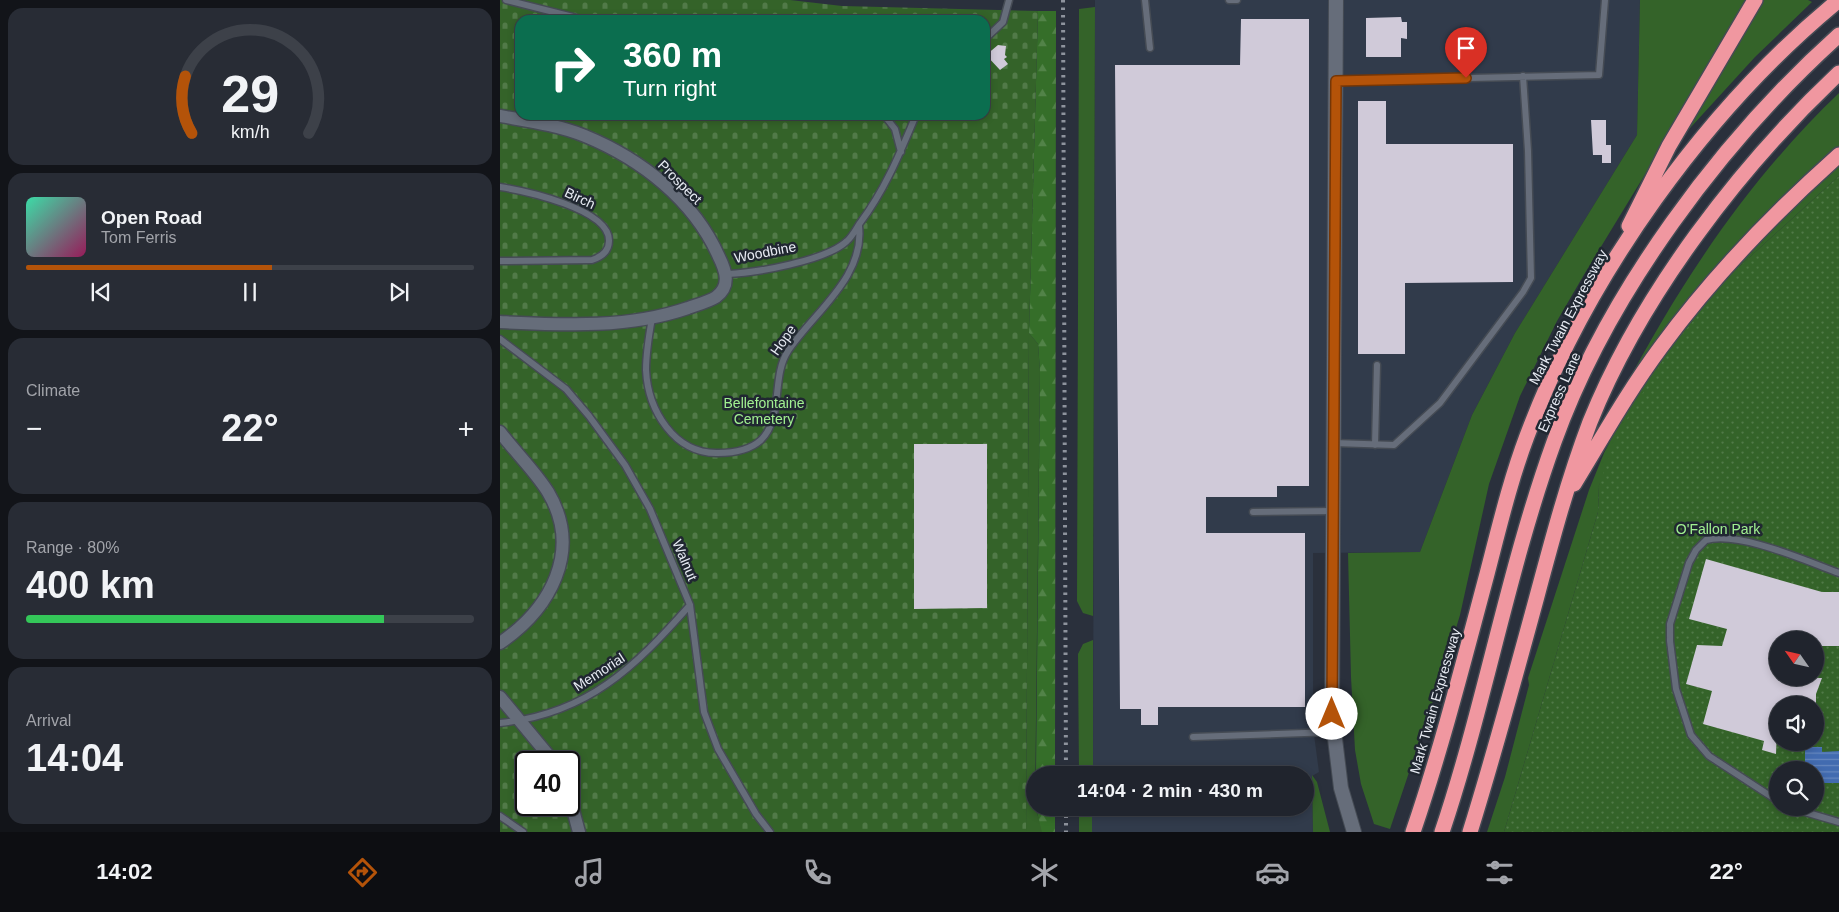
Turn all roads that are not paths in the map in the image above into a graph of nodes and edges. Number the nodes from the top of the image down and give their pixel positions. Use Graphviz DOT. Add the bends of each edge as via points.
graph roads {
  1 [pos="506,0"];
  2 [pos="1009,0"];
  3 [pos="1146,0"];
  4 [pos="1229,0"];
  5 [pos="1237,0"];
  6 [pos="1336,0"];
  7 [pos="1605,0"];
  8 [pos="1755,0"];
  9 [pos="1839,0"];
  10 [pos="566,15"];
  11 [pos="990,34"];
  12 [pos="1839,36"];
  13 [pos="1150,48"];
  14 [pos="1839,73"];
  15 [pos="1522,76"];
  16 [pos="1336,81"];
  17 [pos="500,116"];
  18 [pos="515,119"];
  19 [pos="523,120"];
  20 [pos="888,120"];
  21 [pos="914,120"];
  22 [pos="901,152"];
  23 [pos="1839,155"];
  24 [pos="500,187"];
  25 [pos="859,226"];
  26 [pos="500,262"];
  27 [pos="727,274"];
  28 [pos="1604,279"];
  29 [pos="652,317"];
  30 [pos="500,322"];
  31 [pos="500,339"];
  32 [pos="1377,364"];
  33 [pos="500,432"];
  34 [pos="1334,443"];
  35 [pos="1375,445"];
  36 [pos="1562,505"];
  37 [pos="1333,511"];
  38 [pos="1253,512"];
  39 [pos="1839,573"];
  40 [pos="690,605"];
  41 [pos="500,643"];
  42 [pos="500,696"];
  43 [pos="522,721"];
  44 [pos="500,723"];
  45 [pos="1333,732"];
  46 [pos="1193,737"];
  47 [pos="545,751"];
  48 [pos="1769,795"];
  49 [pos="500,816"];
  50 [pos="575,816"];
  51 [pos="1818,816"];
  52 [pos="1839,822"];
  53 [pos="523,832"];
  54 [pos="579,832"];
  55 [pos="770,832"];
  56 [pos="1354,832"];
  57 [pos="1413,832"];
  58 [pos="1442,832"];
  59 [pos="1470,832"];
  1 -- 10 [label="lane"];
  2 -- 11 [label="lane" via="1002,22"];
  3 -- 13 [label="lane"];
  4 -- 5 [label="lane"];
  6 -- 16 [label="street"];
  7 -- 15 [label="lane" via="1599,74"];
  8 -- 28 [label="highway" via="1670,146"];
  9 -- 28 [label="highway, Mark Twain Expressway" via="1761,72 1704,137 1651,206"];
  12 -- 58 [label="highway, Express Lane" via="1762,112 1706,178 1655,248 1590,361 1568,407 1541,480 1473,732"];
  14 -- 36 [label="highway" via="1750,166 1673,270 1609,381 1591,420"];
  15 -- 16 [label="lane"];
  15 -- 35 [label="lane" via="1528,151 1531,278 1440,403 1394,445"];
  16 -- 34 [label="street"];
  17 -- 18 [label="street, Prospect"];
  19 -- 27 [label="street, Prospect" via="584,136 654,173 700,224"];
  20 -- 22 [label="lane" via="895,129"];
  21 -- 22 [label="lane, Woodbine"];
  22 -- 25 [label="lane, Woodbine" via="878,198"];
  23 -- 36 [label="highway" via="1758,232 1704,291 1660,349"];
  24 -- 26 [label="lane, Birch" via="551,198 587,212 598,221 610,241 603,255 592,260"];
  25 -- 27 [label="lane, Woodbine" via="846,242 821,255 747,273"];
  25 -- 29 [label="lane, Hope" via="860,245 850,271 788,351 779,368 771,423 760,440 740,451 713,453 687,445 667,430 652,401 646,372"];
  27 -- 29 [label="street, Woodbine" via="726,284 716,297 676,313"];
  28 -- 57 [label="highway, Mark Twain Expressway" via="1562,355 1527,436"];
  29 -- 30 [label="street, Woodbine" via="571,325"];
  31 -- 40 [label="lane, Walnut" via="566,389 625,465 650,509"];
  32 -- 35 [label="lane"];
  33 -- 41 [label="street" via="548,492 563,540 560,568 550,592 533,617"];
  34 -- 35 [label="lane"];
  34 -- 37 [label="street"];
  36 -- 59 [label="highway"];
  37 -- 38 [label="lane"];
  37 -- 45 [label="street"];
  39 -- 48 [label="lane" via="1777,550 1727,538 1706,540 1689,563 1670,624 1673,679 1691,735 1709,756"];
  40 -- 43 [label="lane, Memorial" via="637,662 615,680 585,699"];
  40 -- 55 [label="lane, Walnut" via="704,712 718,749"];
  42 -- 43 [label="street"];
  43 -- 44 [label="lane, Memorial"];
  43 -- 47 [label="street"];
  45 -- 46 [label="lane"];
  45 -- 56 [label="street" via="1341,788"];
  49 -- 53 [label="lane"];
  50 -- 54 [label="street"];
  51 -- 52 [label="lane"];
}
